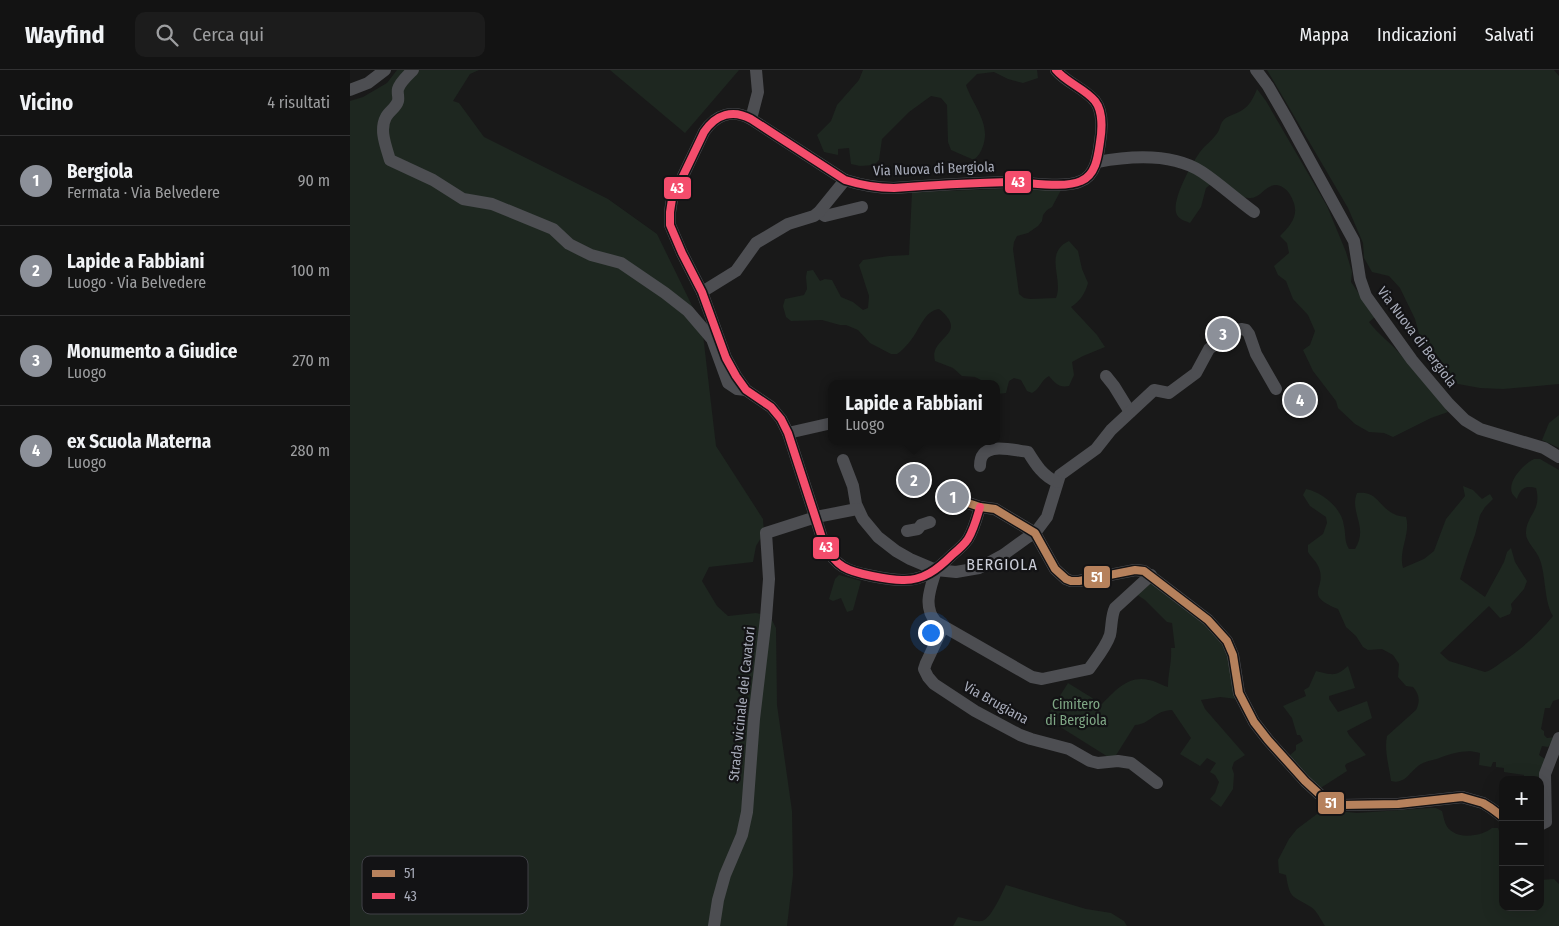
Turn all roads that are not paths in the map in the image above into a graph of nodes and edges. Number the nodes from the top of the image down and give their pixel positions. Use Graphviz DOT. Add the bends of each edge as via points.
graph roads {
  1 [pos="385,70"];
  2 [pos="413,70"];
  3 [pos="756,70"];
  4 [pos="1056,70"];
  5 [pos="1256,70"];
  6 [pos="350,90"];
  7 [pos="751,119"];
  8 [pos="1096,162"];
  9 [pos="844,180"];
  10 [pos="862,207"];
  11 [pos="819,212"];
  12 [pos="1254,212"];
  13 [pos="702,292"];
  14 [pos="1106,376"];
  15 [pos="1276,389"];
  16 [pos="746,390"];
  17 [pos="1130,412"];
  18 [pos="828,424"];
  19 [pos="788,433"];
  20 [pos="1559,457"];
  21 [pos="843,460"];
  22 [pos="980,466"];
  23 [pos="1057,482"];
  24 [pos="953,498"];
  25 [pos="980,507"];
  26 [pos="858,509"];
  27 [pos="816,517"];
  28 [pos="930,522"];
  29 [pos="907,531"];
  30 [pos="1035,533"];
  31 [pos="936,570"];
  32 [pos="1150,576"];
  33 [pos="943,627"];
  34 [pos="1559,738"];
  35 [pos="1158,783"];
  36 [pos="1499,814"];
  37 [pos="1544,823"];
  38 [pos="714,926"];
  1 -- 6 [label="street" via="368,83"];
  2 -- 16 [label="street" via="399,85 398,100 383,126 390,160 433,180 462,199 492,204 553,229 576,248 621,264 665,292 688,311 712,339 728,383"];
  3 -- 7 [label="street" via="758,92"];
  4 -- 8 [label="street, Via Nuova di Bergiola" via="1095,102 1099,111 1101,134"];
  5 -- 20 [label="street, Via Nuova di Bergiola" via="1287,119 1354,241 1366,296 1412,360 1465,420 1480,429 1544,448"];
  7 -- 9 [label="street, Via Nuova di Bergiola"];
  7 -- 13 [label="street, Via Nuova di Bergiola" via="734,113 725,114 710,124 672,199 670,225"];
  8 -- 9 [label="street, Via Nuova di Bergiola" via="1082,181 1068,184 1010,182 879,188"];
  8 -- 12 [label="street" via="1150,157 1186,164 1201,171"];
  9 -- 11 [label="street"];
  10 -- 11 [label="street" via="826,216"];
  11 -- 13 [label="street" via="788,224 756,243 736,271"];
  13 -- 16 [label="street" via="726,358"];
  14 -- 17 [label="street"];
  15 -- 17 [label="street" via="1256,354 1249,334 1241,329 1209,349 1190,378 1169,392 1154,390"];
  16 -- 19 [label="street" via="771,407"];
  17 -- 23 [label="street" via="1096,449 1060,475"];
  18 -- 19 [label="street"];
  19 -- 27 [label="street"];
  21 -- 26 [label="street"];
  22 -- 23 [label="street" via="980,459 991,449 1028,452 1041,472"];
  23 -- 30 [label="street" via="1048,517"];
  24 -- 25 [label="street"];
  25 -- 30 [label="street" via="995,509"];
  25 -- 31 [label="street" via="968,538"];
  26 -- 27 [label="street"];
  26 -- 31 [label="street" via="870,529 896,551"];
  27 -- 31 [label="street" via="830,555 850,571 903,580 915,579"];
  27 -- 38 [label="street, Strada vicinale dei Cavatori" via="766,532 766,618 747,812 742,836 725,875"];
  28 -- 29 [label="street"];
  30 -- 31 [label="street" via="1003,556 979,568 956,572"];
  30 -- 32 [label="street" via="1055,569 1071,581 1135,570"];
  31 -- 33 [label="street" via="928,606 932,618"];
  32 -- 33 [label="street" via="1115,608 1109,638 1090,669 1083,671 1036,678"];
  32 -- 36 [label="street" via="1208,620 1227,641 1239,693 1254,722 1329,803 1398,804 1462,797 1483,803"];
  33 -- 35 [label="street, Via Brugiana" via="924,669 934,684 1020,735 1069,749 1090,761 1131,763"];
  34 -- 37 [label="street" via="1545,774"];
}
